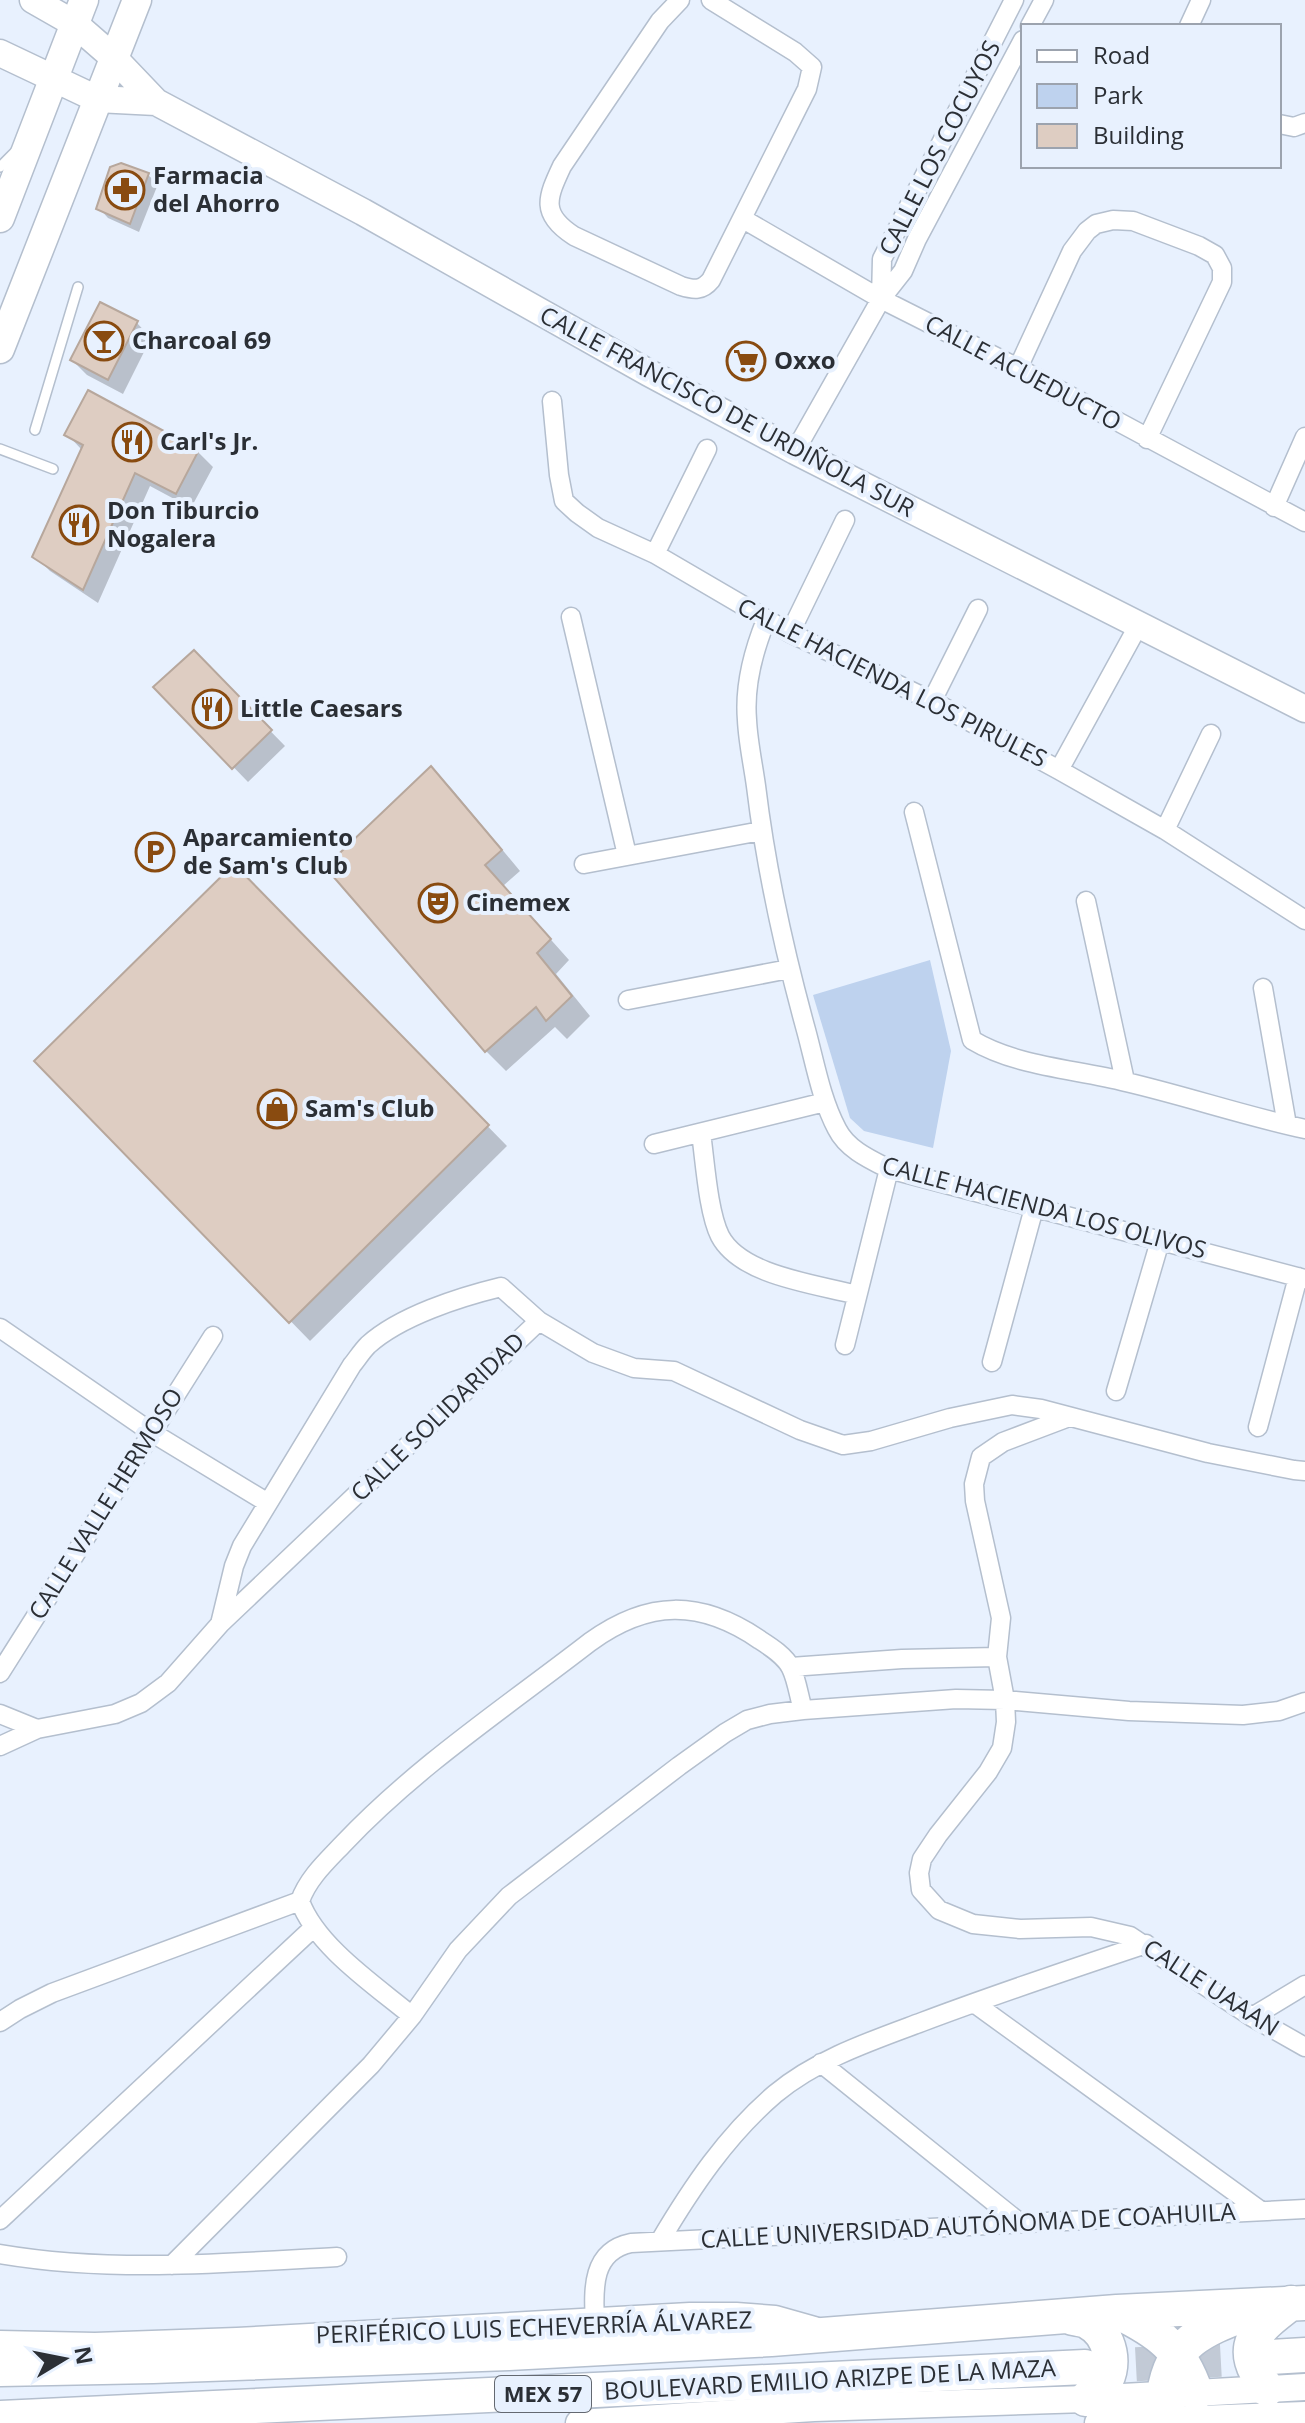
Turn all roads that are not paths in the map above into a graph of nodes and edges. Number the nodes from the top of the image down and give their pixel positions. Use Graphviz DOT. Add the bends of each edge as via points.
graph roads {
  1 [pos="33,0"];
  2 [pos="137,0"];
  3 [pos="680,0"];
  4 [pos="711,0"];
  5 [pos="1014,0"];
  6 [pos="1044,0"];
  7 [pos="1201,0"];
  8 [pos="80,12"];
  9 [pos="1031,24"];
  10 [pos="1190,24"];
  11 [pos="1021,44"];
  12 [pos="0,53"];
  13 [pos="114,58"];
  14 [pos="54,78"];
  15 [pos="97,99"];
  16 [pos="156,102"];
  17 [pos="1305,123"];
  18 [pos="1281,124"];
  19 [pos="30,140"];
  20 [pos="0,167"];
  21 [pos="0,218"];
  22 [pos="743,219"];
  23 [pos="78,287"];
  24 [pos="881,299"];
  25 [pos="0,349"];
  26 [pos="1018,368"];
  27 [pos="552,401"];
  28 [pos="35,430"];
  29 [pos="1305,437"];
  30 [pos="1147,439"];
  31 [pos="0,449"];
  32 [pos="707,449"];
  33 [pos="795,451"];
  34 [pos="53,469"];
  35 [pos="1274,507"];
  36 [pos="845,520"];
  37 [pos="1305,522"];
  38 [pos="655,554"];
  39 [pos="978,609"];
  40 [pos="571,617"];
  41 [pos="766,620"];
  42 [pos="1138,626"];
  43 [pos="790,633"];
  44 [pos="932,701"];
  45 [pos="1305,709"];
  46 [pos="1211,734"];
  47 [pos="1059,770"];
  48 [pos="914,812"];
  49 [pos="1165,830"];
  50 [pos="761,831"];
  51 [pos="627,855"];
  52 [pos="584,864"];
  53 [pos="1086,901"];
  54 [pos="1304,916"];
  55 [pos="789,969"];
  56 [pos="1263,988"];
  57 [pos="628,1000"];
  58 [pos="1125,1081"];
  59 [pos="825,1102"];
  60 [pos="1296,1127"];
  61 [pos="701,1133"];
  62 [pos="654,1144"];
  63 [pos="889,1169"];
  64 [pos="1034,1208"];
  65 [pos="1160,1241"];
  66 [pos="1302,1278"];
  67 [pos="857,1295"];
  68 [pos="539,1321"];
  69 [pos="0,1328"];
  70 [pos="213,1336"];
  71 [pos="845,1345"];
  72 [pos="992,1362"];
  73 [pos="1116,1391"];
  74 [pos="1069,1417"];
  75 [pos="1258,1427"];
  76 [pos="151,1432"];
  77 [pos="1305,1471"];
  78 [pos="268,1503"];
  79 [pos="220,1624"];
  80 [pos="997,1657"];
  81 [pos="791,1667"];
  82 [pos="0,1673"];
  83 [pos="1005,1700"];
  84 [pos="1305,1702"];
  85 [pos="803,1710"];
  86 [pos="0,1714"];
  87 [pos="37,1729"];
  88 [pos="0,1746"];
  89 [pos="300,1901"];
  90 [pos="313,1928"];
  91 [pos="1146,1944"];
  92 [pos="1305,1985"];
  93 [pos="974,2003"];
  94 [pos="412,2016"];
  95 [pos="1252,2017"];
  96 [pos="0,2022"];
  97 [pos="1305,2047"];
  98 [pos="821,2063"];
  99 [pos="1305,2209"];
  100 [pos="1261,2211"];
  101 [pos="0,2220"];
  102 [pos="1020,2223"];
  103 [pos="660,2241"];
  104 [pos="0,2254"];
  105 [pos="337,2257"];
  106 [pos="172,2265"];
  107 [pos="1287,2303"];
  108 [pos="1117,2312"];
  109 [pos="1070,2317"];
  110 [pos="595,2322"];
  111 [pos="829,2334"];
  112 [pos="0,2344"];
  113 [pos="1178,2353"];
  114 [pos="1305,2355"];
  115 [pos="0,2369"];
  116 [pos="1268,2373"];
  117 [pos="1305,2387"];
  118 [pos="1090,2396"];
  119 [pos="1180,2412"];
  120 [pos="1305,2415"];
  121 [pos="0,2418"];
  122 [pos="579,2423"];
  1 -- 8 [label="main road, CALLE FRANCISCO DE URDIÑOLA SUR"];
  2 -- 13 [label="main road"];
  3 -- 22 [label="street" via="660,21 562,166 548,204 560,227 574,236 694,290 711,280"];
  4 -- 22 [label="street" via="812,67 807,89"];
  5 -- 24 [label="street, CALLE LOS COCUYOS" via="882,259"];
  6 -- 9 [label="street, CALLE LOS COCUYOS"];
  7 -- 10 [label="street"];
  8 -- 13 [label="main road, CALLE FRANCISCO DE URDIÑOLA SUR"];
  8 -- 14 [label="main road"];
  11 -- 24 [label="street, CALLE LOS COCUYOS" via="903,271"];
  12 -- 14 [label="main road"];
  13 -- 15 [label="main road"];
  13 -- 16 [label="main road, CALLE FRANCISCO DE URDIÑOLA SUR"];
  14 -- 15 [label="main road"];
  14 -- 19 [label="main road"];
  15 -- 16 [label="main road, CALLE FRANCISCO DE URDIÑOLA SUR"];
  15 -- 25 [label="main road"];
  16 -- 33 [label="main road, CALLE FRANCISCO DE URDIÑOLA SUR"];
  17 -- 18 [label="street"];
  19 -- 20 [label="lane"];
  19 -- 21 [label="main road"];
  22 -- 24 [label="street, CALLE ACUEDUCTO"];
  23 -- 28 [label="lane"];
  24 -- 26 [label="street, CALLE ACUEDUCTO"];
  24 -- 33 [label="street, CALLE LOS COCUYOS"];
  26 -- 30 [label="street, CALLE ACUEDUCTO"];
  26 -- 30 [label="street" via="1072,251 1096,224 1133,221 1199,246 1215,255 1222,282"];
  27 -- 38 [label="street, CALLE HACIENDA LOS PIRULES" via="564,501 598,528"];
  29 -- 35 [label="street"];
  30 -- 35 [label="street, CALLE ACUEDUCTO"];
  31 -- 34 [label="lane"];
  32 -- 38 [label="street"];
  33 -- 42 [label="main road, CALLE FRANCISCO DE URDIÑOLA SUR"];
  35 -- 37 [label="street, CALLE ACUEDUCTO"];
  36 -- 43 [label="street"];
  38 -- 41 [label="street, CALLE HACIENDA LOS PIRULES"];
  39 -- 44 [label="street"];
  40 -- 51 [label="street"];
  41 -- 43 [label="street, CALLE HACIENDA LOS PIRULES"];
  41 -- 50 [label="street, CALLE HACIENDA LOS OLIVOS" via="753,652 747,719"];
  42 -- 45 [label="main road, CALLE FRANCISCO DE URDIÑOLA SUR"];
  42 -- 47 [label="street"];
  43 -- 44 [label="street, CALLE HACIENDA LOS PIRULES"];
  44 -- 47 [label="street, CALLE HACIENDA LOS PIRULES"];
  46 -- 49 [label="street"];
  47 -- 49 [label="street, CALLE HACIENDA LOS PIRULES"];
  48 -- 58 [label="street" via="972,1040 1011,1057"];
  49 -- 54 [label="street, CALLE HACIENDA LOS PIRULES"];
  50 -- 51 [label="street"];
  50 -- 55 [label="street, CALLE HACIENDA LOS OLIVOS"];
  51 -- 52 [label="street"];
  53 -- 58 [label="street"];
  55 -- 57 [label="street"];
  55 -- 59 [label="street, CALLE HACIENDA LOS OLIVOS"];
  56 -- 60 [label="street"];
  58 -- 60 [label="street"];
  59 -- 61 [label="street"];
  59 -- 63 [label="street, CALLE HACIENDA LOS OLIVOS" via="849,1144"];
  61 -- 62 [label="street"];
  61 -- 67 [label="street" via="711,1204 730,1251 784,1277"];
  63 -- 64 [label="street, CALLE HACIENDA LOS OLIVOS"];
  63 -- 67 [label="street"];
  64 -- 65 [label="street, CALLE HACIENDA LOS OLIVOS"];
  64 -- 72 [label="street"];
  65 -- 66 [label="street, CALLE HACIENDA LOS OLIVOS"];
  65 -- 73 [label="street"];
  66 -- 75 [label="street"];
  67 -- 71 [label="street"];
  68 -- 74 [label="street, CALLE SOLIDARIDAD" via="593,1353 634,1368 674,1371 843,1445 1012,1405"];
  68 -- 78 [label="street" via="501,1287 415,1317 381,1336 352,1365"];
  68 -- 79 [label="street, CALLE SOLIDARIDAD"];
  69 -- 76 [label="street"];
  70 -- 76 [label="street, CALLE VALLE HERMOSO"];
  74 -- 77 [label="street, CALLE SOLIDARIDAD" via="1208,1453"];
  74 -- 80 [label="street, CALLE UAAAN" via="1003,1442 981,1457 975,1501 1001,1618"];
  76 -- 78 [label="street"];
  76 -- 82 [label="street, CALLE VALLE HERMOSO"];
  78 -- 79 [label="street" via="234,1566"];
  79 -- 87 [label="street, CALLE SOLIDARIDAD" via="168,1683 141,1703 115,1714"];
  80 -- 81 [label="street"];
  80 -- 83 [label="street, CALLE UAAAN"];
  81 -- 85 [label="street"];
  81 -- 89 [label="street" via="749,1632 717,1617 688,1610 635,1615 611,1627 375,1810 320,1869"];
  83 -- 84 [label="street" via="1243,1715"];
  83 -- 85 [label="street"];
  83 -- 91 [label="street, CALLE UAAAN" via="1002,1748 922,1859 921,1890 939,1910 973,1924 1091,1927"];
  85 -- 94 [label="street" via="747,1720 725,1733 509,1896 458,1950"];
  86 -- 87 [label="street"];
  87 -- 88 [label="street"];
  89 -- 90 [label="street"];
  89 -- 96 [label="street" via="52,1993"];
  90 -- 94 [label="street"];
  90 -- 101 [label="street"];
  91 -- 93 [label="street"];
  91 -- 95 [label="street, CALLE UAAAN"];
  92 -- 95 [label="street"];
  93 -- 98 [label="street"];
  93 -- 100 [label="street"];
  94 -- 106 [label="street" via="371,2065"];
  95 -- 97 [label="street, CALLE UAAAN"];
  98 -- 102 [label="street"];
  98 -- 103 [label="street" via="776,2093 732,2136 694,2184"];
  99 -- 100 [label="street, CALLE UNIVERSIDAD AUTÓNOMA DE COAHUILA"];
  100 -- 102 [label="street, CALLE UNIVERSIDAD AUTÓNOMA DE COAHUILA"];
  102 -- 103 [label="street, CALLE UNIVERSIDAD AUTÓNOMA DE COAHUILA"];
  103 -- 110 [label="street, CALLE UNIVERSIDAD AUTÓNOMA DE COAHUILA" via="631,2243 609,2252 596,2278"];
  104 -- 106 [label="street"];
  105 -- 106 [label="street"];
  107 -- 108 [label="highway, PERIFÉRICO LUIS ECHEVERRÍA ÁLVAREZ / MEX 57"];
  107 -- 113 [label="highway" via="1206,2330"];
  107 -- 116 [label="highway" via="1253,2338 1253,2371"];
  108 -- 109 [label="highway, PERIFÉRICO LUIS ECHEVERRÍA ÁLVAREZ / MEX 57"];
  108 -- 113 [label="highway" via="1146,2326"];
  109 -- 111 [label="highway, PERIFÉRICO LUIS ECHEVERRÍA ÁLVAREZ / MEX 57"];
  109 -- 118 [label="highway" via="1088,2322 1110,2352 1110,2371"];
  110 -- 111 [label="main road, PERIFÉRICO LUIS ECHEVERRÍA ÁLVAREZ" via="736,2316 775,2319"];
  110 -- 112 [label="main road, PERIFÉRICO LUIS ECHEVERRÍA ÁLVAREZ" via="221,2342"];
  111 -- 115 [label="highway, BOULEVARD EMILIO ARIZPE DE LA MAZA / MEX 57" via="401,2358"];
  113 -- 119 [label="highway" via="1186,2366"];
  114 -- 116 [label="highway"];
  116 -- 117 [label="main road"];
  116 -- 119 [label="main road"];
  118 -- 119 [label="main road"];
  118 -- 121 [label="highway, BOULEVARD EMILIO ARIZPE DE LA MAZA / MEX 57"];
  118 -- 122 [label="main road"];
  119 -- 120 [label="main road"];
}
